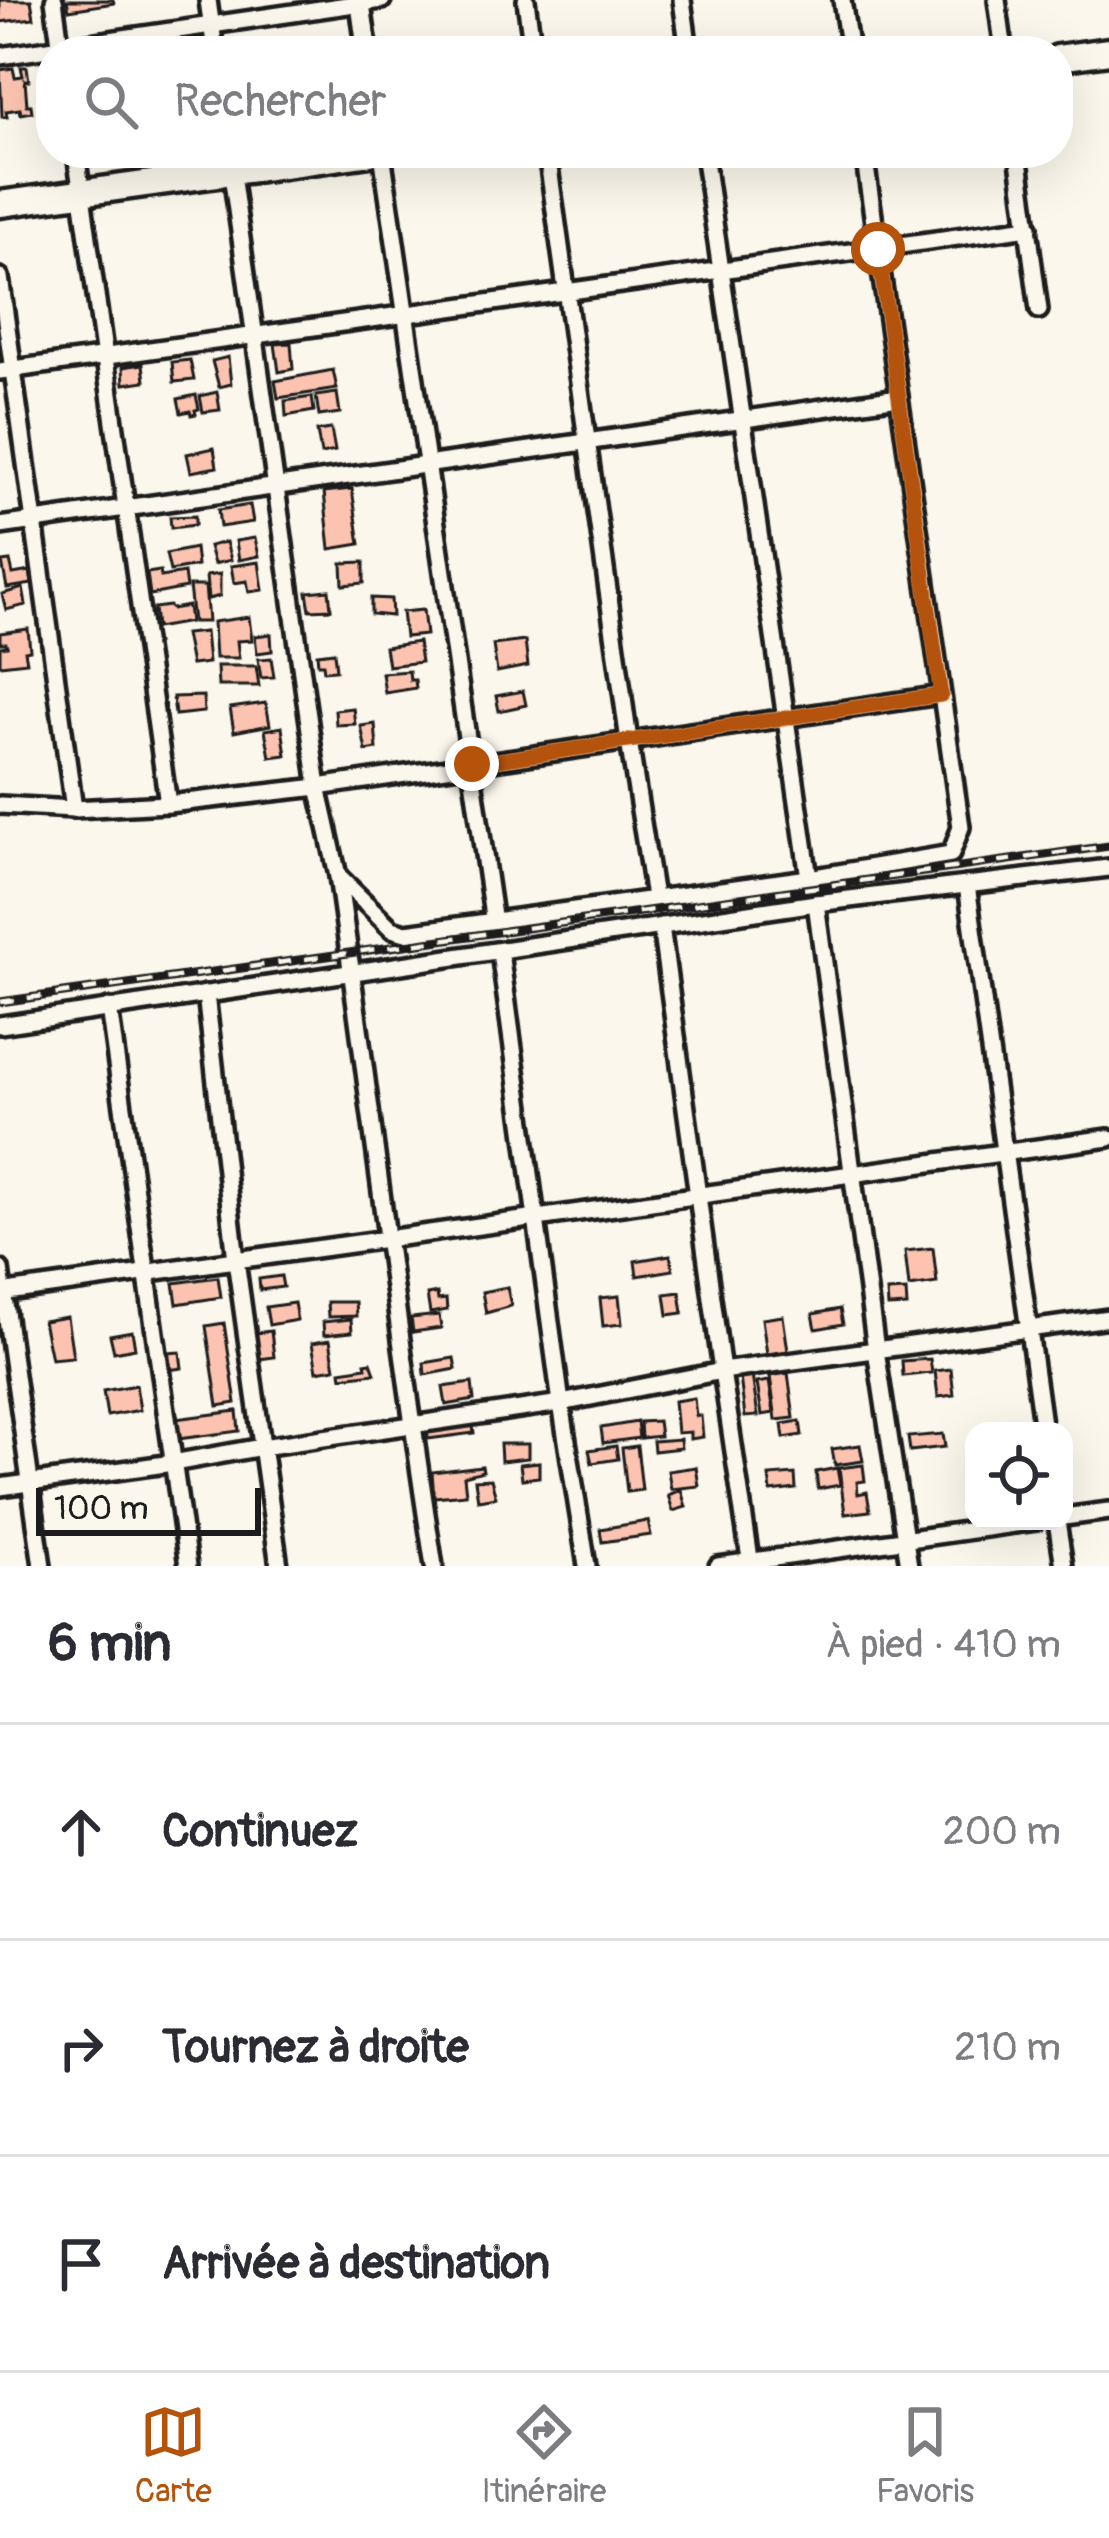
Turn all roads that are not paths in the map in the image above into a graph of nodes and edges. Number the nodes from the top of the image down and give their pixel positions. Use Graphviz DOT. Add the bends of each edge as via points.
graph roads {
  1 [pos="54,0"];
  2 [pos="208,0"];
  3 [pos="382,0"];
  4 [pos="526,0"];
  5 [pos="682,0"];
  6 [pos="842,0"];
  7 [pos="998,0"];
  8 [pos="360,2"];
  9 [pos="211,25"];
  10 [pos="59,36"];
  11 [pos="142,36"];
  12 [pos="213,36"];
  13 [pos="366,36"];
  14 [pos="530,36"];
  15 [pos="687,36"];
  16 [pos="848,36"];
  17 [pos="1002,36"];
  18 [pos="1109,51"];
  19 [pos="36,52"];
  20 [pos="0,56"];
  21 [pos="1073,56"];
  22 [pos="78,168"];
  23 [pos="202,168"];
  24 [pos="232,168"];
  25 [pos="384,168"];
  26 [pos="549,168"];
  27 [pos="706,168"];
  28 [pos="866,168"];
  29 [pos="1020,168"];
  30 [pos="81,193"];
  31 [pos="0,204"];
  32 [pos="1029,227"];
  33 [pos="878,249"];
  34 [pos="721,270"];
  35 [pos="0,277"];
  36 [pos="566,292"];
  37 [pos="1040,310"];
  38 [pos="406,314"];
  39 [pos="254,335"];
  40 [pos="105,357"];
  41 [pos="6,370"];
  42 [pos="899,398"];
  43 [pos="742,420"];
  44 [pos="587,442"];
  45 [pos="428,465"];
  46 [pos="275,487"];
  47 [pos="126,510"];
  48 [pos="34,521"];
  49 [pos="0,526"];
  50 [pos="941,695"];
  51 [pos="784,718"];
  52 [pos="629,741"];
  53 [pos="472,764"];
  54 [pos="318,787"];
  55 [pos="169,804"];
  56 [pos="0,805"];
  57 [pos="74,809"];
  58 [pos="1109,868"];
  59 [pos="338,876"];
  60 [pos="808,878"];
  61 [pos="968,885"];
  62 [pos="654,897"];
  63 [pos="816,903"];
  64 [pos="494,923"];
  65 [pos="661,926"];
  66 [pos="500,952"];
  67 [pos="352,974"];
  68 [pos="206,994"];
  69 [pos="109,1008"];
  70 [pos="0,1024"];
  71 [pos="1109,1138"];
  72 [pos="1005,1152"];
  73 [pos="854,1174"];
  74 [pos="699,1195"];
  75 [pos="538,1218"];
  76 [pos="389,1239"];
  77 [pos="236,1260"];
  78 [pos="0,1269"];
  79 [pos="147,1273"];
  80 [pos="2,1293"];
  81 [pos="1109,1318"];
  82 [pos="1028,1330"];
  83 [pos="876,1350"];
  84 [pos="722,1371"];
  85 [pos="561,1403"];
  86 [pos="1042,1422"];
  87 [pos="412,1424"];
  88 [pos="262,1447"];
  89 [pos="172,1463"];
  90 [pos="31,1484"];
  91 [pos="0,1487"];
  92 [pos="1109,1511"];
  93 [pos="1073,1517"];
  94 [pos="974,1530"];
  95 [pos="1061,1530"];
  96 [pos="905,1540"];
  97 [pos="751,1564"];
  98 [pos="42,1566"];
  99 [pos="188,1566"];
  100 [pos="279,1566"];
  101 [pos="434,1566"];
  102 [pos="587,1566"];
  103 [pos="718,1566"];
  104 [pos="909,1566"];
  105 [pos="1064,1566"];
  1 -- 10 [label="street"];
  2 -- 9 [label="street"];
  3 -- 8 [label="street"];
  4 -- 14 [label="street"];
  5 -- 15 [label="street"];
  6 -- 16 [label="street"];
  7 -- 17 [label="street"];
  8 -- 9 [label="street"];
  8 -- 13 [label="street"];
  9 -- 11 [label="street"];
  9 -- 12 [label="street"];
  18 -- 21 [label="main road"];
  19 -- 20 [label="street"];
  22 -- 30 [label="street"];
  23 -- 30 [label="main road"];
  24 -- 39 [label="street"];
  25 -- 38 [label="street"];
  26 -- 36 [label="street"];
  27 -- 34 [label="street"];
  28 -- 33 [label="street"];
  29 -- 32 [label="street"];
  30 -- 31 [label="main road"];
  30 -- 40 [label="street"];
  32 -- 33 [label="street"];
  32 -- 37 [label="street"];
  33 -- 34 [label="street"];
  33 -- 42 [label="street"];
  34 -- 36 [label="street"];
  34 -- 43 [label="street"];
  35 -- 41 [label="street"];
  36 -- 38 [label="street"];
  36 -- 44 [label="street"];
  38 -- 39 [label="street"];
  38 -- 45 [label="street"];
  39 -- 40 [label="street"];
  39 -- 46 [label="street"];
  40 -- 41 [label="street"];
  40 -- 47 [label="street"];
  41 -- 48 [label="street"];
  42 -- 43 [label="street"];
  42 -- 50 [label="street"];
  43 -- 44 [label="street"];
  43 -- 51 [label="street"];
  44 -- 45 [label="street"];
  44 -- 52 [label="street"];
  45 -- 46 [label="street"];
  45 -- 53 [label="street"];
  46 -- 47 [label="street"];
  46 -- 54 [label="street"];
  47 -- 48 [label="street"];
  47 -- 55 [label="street"];
  48 -- 49 [label="street"];
  48 -- 57 [label="street"];
  50 -- 51 [label="street"];
  50 -- 60 [label="street" via="961,827 951,854"];
  51 -- 52 [label="street"];
  51 -- 60 [label="street"];
  52 -- 53 [label="street"];
  52 -- 62 [label="street"];
  53 -- 54 [label="street"];
  53 -- 64 [label="street"];
  54 -- 55 [label="street"];
  54 -- 59 [label="street"];
  55 -- 57 [label="street"];
  56 -- 57 [label="street"];
  58 -- 61 [label="street"];
  59 -- 64 [label="street" via="392,929"];
  59 -- 67 [label="street"];
  60 -- 62 [label="street"];
  61 -- 63 [label="street"];
  61 -- 72 [label="street"];
  62 -- 64 [label="street"];
  63 -- 65 [label="street"];
  63 -- 73 [label="street"];
  65 -- 66 [label="street"];
  65 -- 74 [label="street"];
  66 -- 67 [label="street"];
  66 -- 75 [label="street"];
  67 -- 68 [label="street"];
  67 -- 76 [label="street"];
  68 -- 69 [label="street"];
  68 -- 77 [label="street"];
  69 -- 70 [label="street"];
  69 -- 79 [label="street"];
  71 -- 72 [label="street"];
  72 -- 73 [label="street"];
  72 -- 82 [label="street"];
  73 -- 74 [label="street"];
  73 -- 83 [label="street"];
  74 -- 75 [label="street"];
  74 -- 84 [label="street"];
  75 -- 76 [label="street"];
  75 -- 85 [label="street"];
  76 -- 77 [label="street"];
  76 -- 87 [label="street"];
  77 -- 79 [label="street"];
  77 -- 88 [label="street"];
  78 -- 80 [label="street"];
  79 -- 80 [label="street"];
  79 -- 89 [label="street"];
  80 -- 90 [label="street"];
  81 -- 82 [label="street"];
  82 -- 83 [label="street"];
  82 -- 86 [label="street"];
  83 -- 84 [label="street"];
  83 -- 96 [label="street"];
  84 -- 85 [label="street"];
  84 -- 97 [label="street"];
  85 -- 87 [label="street"];
  85 -- 102 [label="street"];
  87 -- 88 [label="street"];
  87 -- 101 [label="street"];
  88 -- 89 [label="street"];
  88 -- 100 [label="street"];
  89 -- 90 [label="street"];
  89 -- 99 [label="street"];
  90 -- 91 [label="street"];
  90 -- 98 [label="street"];
  92 -- 93 [label="street"];
  94 -- 96 [label="street"];
  95 -- 105 [label="street"];
  96 -- 97 [label="street"];
  96 -- 104 [label="street"];
  97 -- 103 [label="street"];
}
